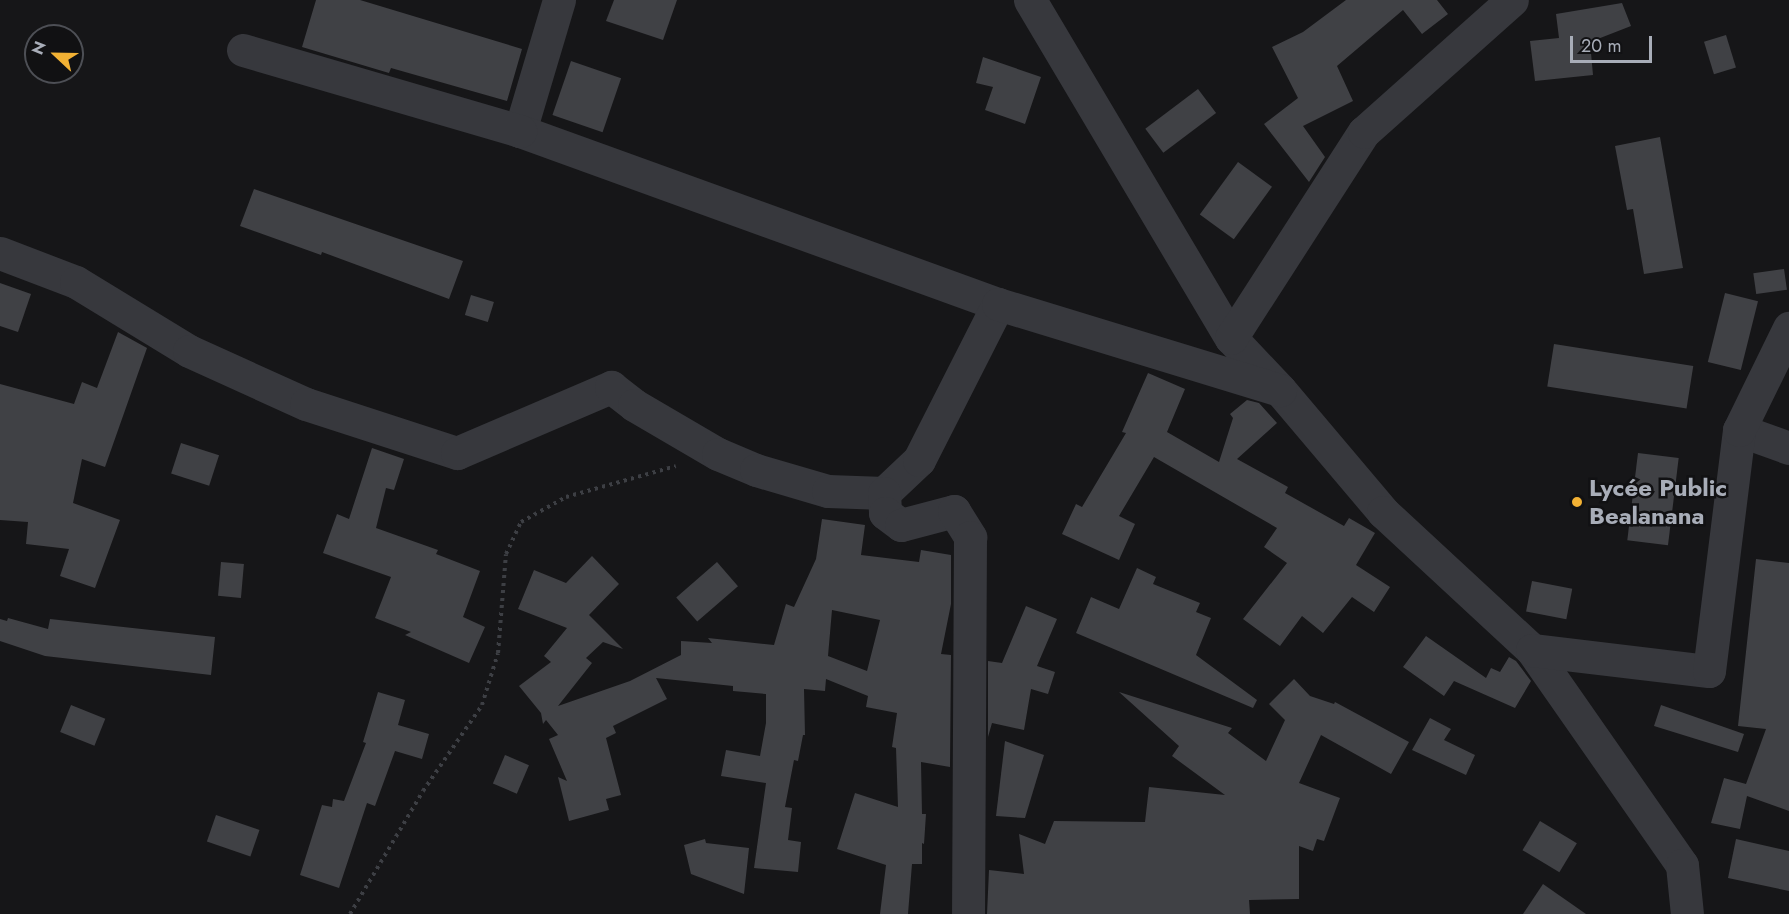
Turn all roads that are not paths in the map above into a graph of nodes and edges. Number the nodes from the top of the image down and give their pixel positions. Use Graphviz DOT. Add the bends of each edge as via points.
graph roads {
  1 [pos="559,0"];
  2 [pos="1030,0"];
  3 [pos="1512,0"];
  4 [pos="243,50"];
  5 [pos="520,131"];
  6 [pos="0,253"];
  7 [pos="998,304"];
  8 [pos="1789,328"];
  9 [pos="1231,338"];
  10 [pos="1280,390"];
  11 [pos="1739,430"];
  12 [pos="1789,448"];
  13 [pos="884,493"];
  14 [pos="1532,650"];
  15 [pos="968,914"];
  16 [pos="1687,914"];
  1 -- 5 [label="street"];
  2 -- 9 [label="street"];
  3 -- 9 [label="street" via="1364,132"];
  4 -- 5 [label="street"];
  5 -- 7 [label="street"];
  6 -- 13 [label="street" via="76,282 189,351 306,405 457,453 610,387 718,454 756,470 828,491"];
  7 -- 10 [label="street"];
  7 -- 13 [label="street" via="919,460"];
  8 -- 11 [label="street"];
  9 -- 10 [label="street"];
  10 -- 14 [label="street" via="1383,512"];
  11 -- 12 [label="street"];
  11 -- 14 [label="street" via="1709,671"];
  13 -- 15 [label="street" via="885,513 901,525 954,511 970,537"];
  14 -- 16 [label="street" via="1682,865"];
}
